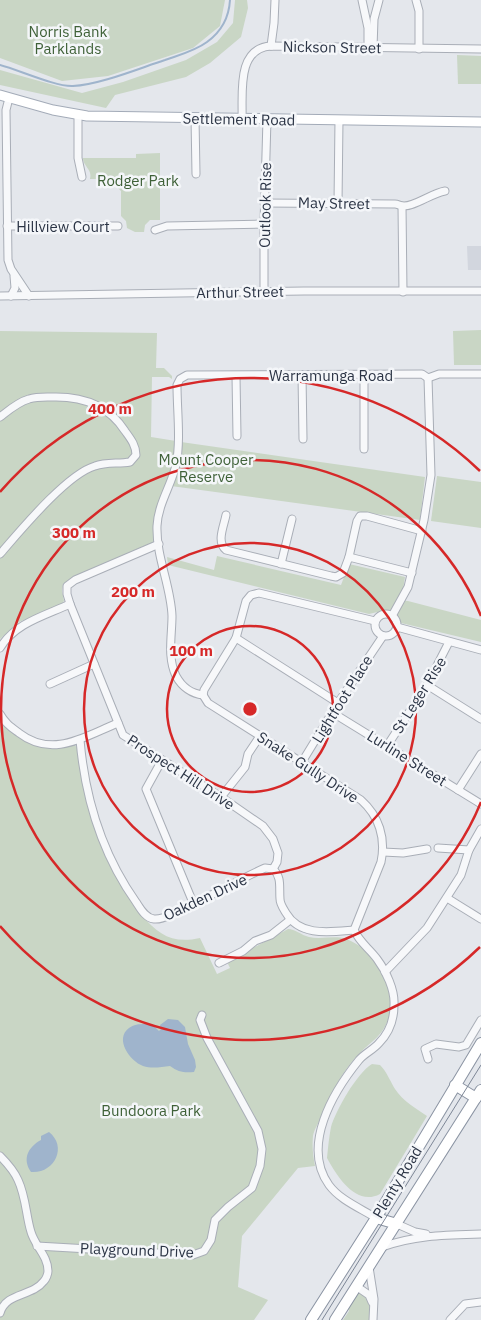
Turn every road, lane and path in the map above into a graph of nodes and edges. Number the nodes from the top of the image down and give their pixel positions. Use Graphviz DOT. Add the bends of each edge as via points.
graph roads {
  1 [pos="274,0"];
  2 [pos="362,0"];
  3 [pos="379,0"];
  4 [pos="416,0"];
  5 [pos="271,46"];
  6 [pos="370,48"];
  7 [pos="419,48"];
  8 [pos="481,49"];
  9 [pos="4,96"];
  10 [pos="78,115"];
  11 [pos="195,118"];
  12 [pos="242,119"];
  13 [pos="267,119"];
  14 [pos="339,120"];
  15 [pos="481,122"];
  16 [pos="196,174"];
  17 [pos="82,177"];
  18 [pos="445,191"];
  19 [pos="264,203"];
  20 [pos="338,203"];
  21 [pos="402,206"];
  22 [pos="264,224"];
  23 [pos="7,226"];
  24 [pos="118,226"];
  25 [pos="155,230"];
  26 [pos="13,273"];
  27 [pos="264,292"];
  28 [pos="403,292"];
  29 [pos="481,292"];
  30 [pos="0,296"];
  31 [pos="11,296"];
  32 [pos="29,296"];
  33 [pos="481,374"];
  34 [pos="302,375"];
  35 [pos="364,375"];
  36 [pos="236,376"];
  37 [pos="428,378"];
  38 [pos="180,379"];
  39 [pos="0,418"];
  40 [pos="237,436"];
  41 [pos="303,439"];
  42 [pos="364,449"];
  43 [pos="226,515"];
  44 [pos="292,519"];
  45 [pos="422,530"];
  46 [pos="159,544"];
  47 [pos="0,554"];
  48 [pos="349,557"];
  49 [pos="281,564"];
  50 [pos="412,572"];
  51 [pos="70,604"];
  52 [pos="392,616"];
  53 [pos="375,621"];
  54 [pos="397,628"];
  55 [pos="383,636"];
  56 [pos="236,638"];
  57 [pos="450,642"];
  58 [pos="0,648"];
  59 [pos="481,650"];
  60 [pos="94,664"];
  61 [pos="50,684"];
  62 [pos="427,686"];
  63 [pos="203,695"];
  64 [pos="338,702"];
  65 [pos="333,713"];
  66 [pos="0,714"];
  67 [pos="481,719"];
  68 [pos="118,723"];
  69 [pos="260,736"];
  70 [pos="80,740"];
  71 [pos="387,746"];
  72 [pos="481,754"];
  73 [pos="162,760"];
  74 [pos="302,762"];
  75 [pos="458,790"];
  76 [pos="221,797"];
  77 [pos="481,804"];
  78 [pos="481,830"];
  79 [pos="438,848"];
  80 [pos="427,849"];
  81 [pos="468,850"];
  82 [pos="383,852"];
  83 [pos="273,869"];
  84 [pos="447,898"];
  85 [pos="194,905"];
  86 [pos="481,919"];
  87 [pos="290,920"];
  88 [pos="354,930"];
  89 [pos="219,963"];
  90 [pos="385,972"];
  91 [pos="202,1015"];
  92 [pos="481,1020"];
  93 [pos="481,1044"];
  94 [pos="428,1059"];
  95 [pos="455,1085"];
  96 [pos="479,1096"];
  97 [pos="0,1156"];
  98 [pos="376,1218"];
  99 [pos="396,1224"];
  100 [pos="481,1234"];
  101 [pos="437,1235"];
  102 [pos="37,1246"];
  103 [pos="382,1247"];
  104 [pos="369,1266"];
  105 [pos="356,1286"];
  106 [pos="481,1302"];
  107 [pos="373,1307"];
  108 [pos="0,1313"];
  109 [pos="311,1320"];
  110 [pos="335,1320"];
  111 [pos="373,1320"];
  112 [pos="450,1320"];
  1 -- 5 [label="street"];
  2 -- 6 [label="street"];
  3 -- 6 [label="street"];
  4 -- 7 [label="street"];
  5 -- 6 [label="street, Nickson Street"];
  5 -- 12 [label="street, Nickson Street" via="256,51 244,68"];
  6 -- 7 [label="street, Nickson Street"];
  7 -- 8 [label="street, Nickson Street"];
  9 -- 10 [label="main road, Settlement Road"];
  9 -- 23 [label="street"];
  10 -- 11 [label="main road, Settlement Road"];
  10 -- 17 [label="street" via="78,158"];
  11 -- 12 [label="main road, Settlement Road"];
  11 -- 16 [label="street"];
  12 -- 13 [label="main road, Settlement Road"];
  13 -- 14 [label="main road, Settlement Road"];
  13 -- 19 [label="street, Outlook Rise"];
  14 -- 15 [label="main road, Settlement Road"];
  14 -- 20 [label="street"];
  18 -- 21 [label="street"];
  19 -- 20 [label="street, May Street"];
  19 -- 22 [label="street, Outlook Rise"];
  20 -- 21 [label="street, May Street"];
  21 -- 28 [label="street"];
  22 -- 25 [label="street" via="167,226"];
  22 -- 27 [label="street, Outlook Rise"];
  23 -- 24 [label="street, Hillview Court"];
  23 -- 26 [label="street" via="8,260"];
  26 -- 31 [label="street" via="16,285"];
  26 -- 32 [label="street"];
  27 -- 28 [label="street, Arthur Street"];
  27 -- 32 [label="street, Arthur Street"];
  28 -- 29 [label="street, Arthur Street"];
  30 -- 31 [label="street, Arthur Street"];
  31 -- 32 [label="street, Arthur Street"];
  33 -- 37 [label="street, Warramunga Road" via="439,374"];
  34 -- 35 [label="street, Warramunga Road"];
  34 -- 36 [label="street, Warramunga Road"];
  34 -- 41 [label="street"];
  35 -- 37 [label="street, Warramunga Road" via="422,374"];
  35 -- 42 [label="street"];
  36 -- 38 [label="street, Warramunga Road" via="186,375"];
  36 -- 40 [label="street"];
  37 -- 45 [label="street" via="431,475"];
  38 -- 46 [label="street, Snake Gully Drive" via="177,385 178,448 159,512"];
  39 -- 47 [label="street" via="28,399 79,398 95,403 118,420 134,445 136,455 130,462 95,466 80,473"];
  43 -- 49 [label="street" via="220,540 224,549"];
  44 -- 49 [label="street"];
  45 -- 48 [label="street" via="360,516"];
  45 -- 50 [label="street"];
  46 -- 51 [label="street, Prospect Hill Drive" via="75,580 67,586"];
  46 -- 63 [label="street, Snake Gully Drive" via="172,616 170,650 174,670 182,685"];
  48 -- 49 [label="street" via="343,573 336,576"];
  48 -- 50 [label="street"];
  50 -- 52 [label="street" via="408,588"];
  51 -- 58 [label="street" via="20,626"];
  51 -- 60 [label="street, Prospect Hill Drive"];
  52 -- 53 [label="street" via="382,614"];
  52 -- 54 [label="street"];
  53 -- 55 [label="street" via="375,628"];
  53 -- 56 [label="street" via="259,594 251,595 246,601"];
  54 -- 55 [label="street" via="392,634"];
  54 -- 57 [label="street"];
  55 -- 64 [label="street, Lightfoot Place"];
  56 -- 63 [label="street"];
  56 -- 64 [label="street"];
  57 -- 59 [label="street"];
  57 -- 62 [label="street, St Leger Rise"];
  60 -- 61 [label="street"];
  60 -- 68 [label="street, Prospect Hill Drive"];
  62 -- 67 [label="street"];
  62 -- 71 [label="street, St Leger Rise"];
  63 -- 69 [label="street, Snake Gully Drive" via="208,703"];
  64 -- 65 [label="street, Lightfoot Place"];
  65 -- 71 [label="street, Lurline Street"];
  65 -- 74 [label="street, Lightfoot Place"];
  66 -- 70 [label="street" via="4,722 24,737 43,745 62,745"];
  68 -- 70 [label="street"];
  68 -- 73 [label="street, Prospect Hill Drive" via="127,739"];
  69 -- 74 [label="street, Snake Gully Drive"];
  69 -- 76 [label="street" via="248,754 245,767"];
  70 -- 85 [label="street, Oakden Drive" via="89,799 100,833 131,895 145,915 153,919"];
  71 -- 75 [label="street, Lurline Street"];
  72 -- 75 [label="street"];
  73 -- 76 [label="street, Prospect Hill Drive"];
  73 -- 85 [label="street" via="146,788"];
  74 -- 82 [label="street, Snake Gully Drive" via="367,805 380,828"];
  75 -- 77 [label="street, Lurline Street"];
  76 -- 83 [label="street, Prospect Hill Drive" via="263,826 270,835 278,853"];
  78 -- 81 [label="street"];
  79 -- 81 [label="street"];
  80 -- 82 [label="street"];
  81 -- 84 [label="street" via="461,874"];
  82 -- 88 [label="street, Snake Gully Drive"];
  83 -- 85 [label="street, Oakden Drive" via="259,870"];
  83 -- 87 [label="street, Prospect Hill Drive" via="279,877 280,904"];
  84 -- 86 [label="street"];
  84 -- 90 [label="street" via="427,928"];
  87 -- 88 [label="street" via="314,932"];
  87 -- 89 [label="street" via="271,935"];
  88 -- 90 [label="street"];
  90 -- 98 [label="street" via="394,1003 393,1020 379,1043 360,1059 344,1081 325,1118 318,1148 320,1167 329,1185"];
  91 -- 102 [label="street, Playground Drive" via="200,1020 207,1038 258,1131 262,1149 252,1188 215,1220 211,1240 204,1251 193,1254"];
  92 -- 94 [label="street" via="466,1045 436,1044 425,1049"];
  93 -- 95 [label="highway, Plenty Road"];
  95 -- 96 [label="highway"];
  95 -- 98 [label="highway, Plenty Road"];
  96 -- 99 [label="highway, Plenty Road"];
  97 -- 102 [label="street" via="18,1180"];
  98 -- 99 [label="highway"];
  98 -- 109 [label="highway, Plenty Road"];
  99 -- 101 [label="street" via="415,1232"];
  99 -- 103 [label="highway, Plenty Road"];
  100 -- 101 [label="street"];
  101 -- 103 [label="street" via="402,1239"];
  102 -- 108 [label="street" via="45,1256 46,1280 36,1289 9,1299"];
  103 -- 104 [label="highway, Plenty Road"];
  104 -- 105 [label="highway, Plenty Road"];
  104 -- 107 [label="street"];
  105 -- 107 [label="street" via="369,1294"];
  105 -- 110 [label="highway, Plenty Road"];
  106 -- 112 [label="street" via="465,1304"];
  107 -- 111 [label="street"];
}
